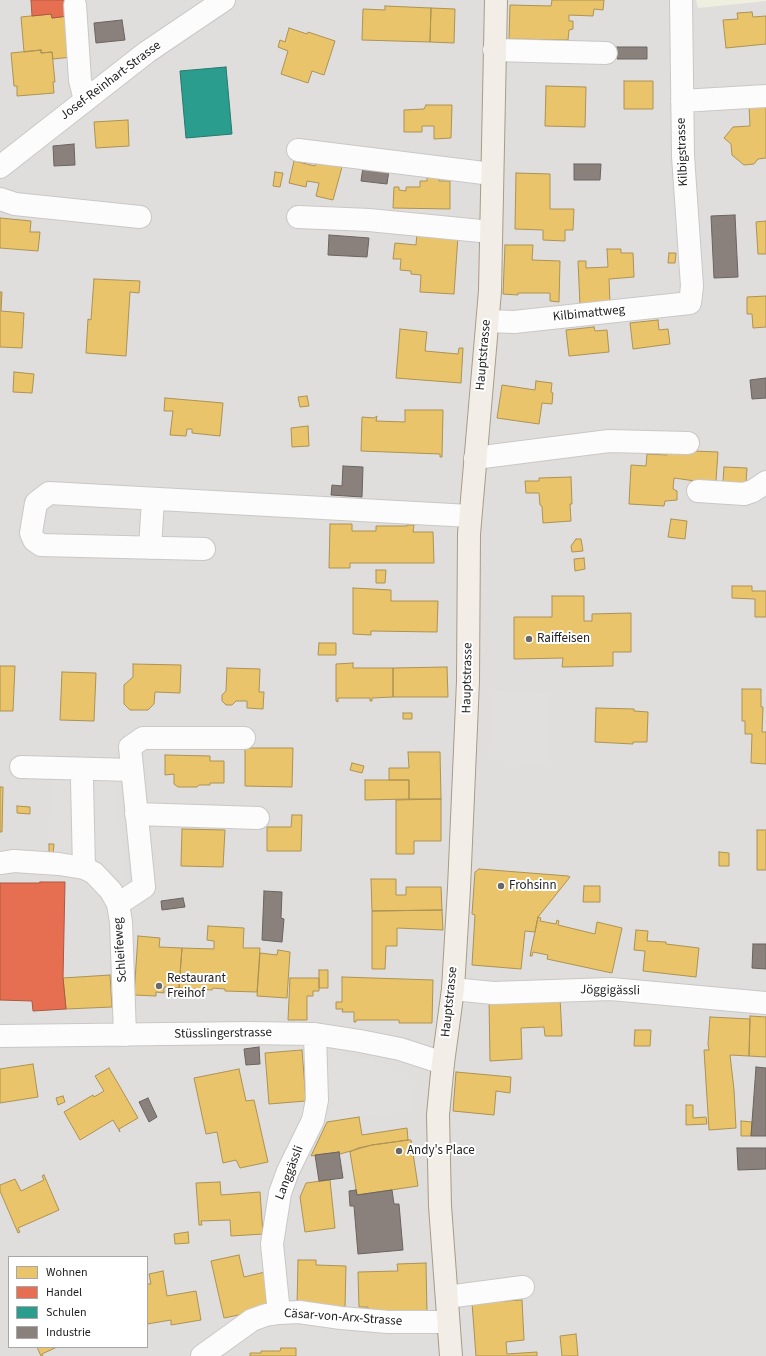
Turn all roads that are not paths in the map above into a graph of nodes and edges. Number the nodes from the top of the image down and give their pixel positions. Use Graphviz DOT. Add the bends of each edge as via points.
graph roads {
  1 [pos="224,0"];
  2 [pos="496,0"];
  3 [pos="681,0"];
  4 [pos="75,5"];
  5 [pos="494,50"];
  6 [pos="606,53"];
  7 [pos="766,96"];
  8 [pos="85,100"];
  9 [pos="682,101"];
  10 [pos="298,150"];
  11 [pos="0,167"];
  12 [pos="492,174"];
  13 [pos="0,199"];
  14 [pos="140,217"];
  15 [pos="298,217"];
  16 [pos="491,232"];
  17 [pos="690,303"];
  18 [pos="488,321"];
  19 [pos="688,443"];
  20 [pos="475,458"];
  21 [pos="766,482"];
  22 [pos="698,492"];
  23 [pos="153,499"];
  24 [pos="470,516"];
  25 [pos="150,548"];
  26 [pos="204,549"];
  27 [pos="244,738"];
  28 [pos="21,767"];
  29 [pos="132,770"];
  30 [pos="82,781"];
  31 [pos="136,814"];
  32 [pos="258,818"];
  33 [pos="0,862"];
  34 [pos="84,868"];
  35 [pos="118,904"];
  36 [pos="453,989"];
  37 [pos="766,1003"];
  38 [pos="315,1034"];
  39 [pos="125,1035"];
  40 [pos="0,1036"];
  41 [pos="443,1063"];
  42 [pos="523,1287"];
  43 [pos="447,1297"];
  44 [pos="279,1313"];
  45 [pos="448,1322"];
  46 [pos="202,1356"];
  47 [pos="451,1356"];
  1 -- 8 [label="street, Josef-Reinhart-Strasse" via="147,52"];
  2 -- 5 [label="main road, Hauptstrasse"];
  3 -- 9 [label="street, Kilbigstrasse"];
  4 -- 8 [label="street" via="80,80"];
  5 -- 6 [label="street"];
  5 -- 12 [label="main road, Hauptstrasse"];
  7 -- 9 [label="street"];
  8 -- 11 [label="street, Josef-Reinhart-Strasse"];
  9 -- 17 [label="street, Kilbigstrasse" via="692,286"];
  10 -- 12 [label="street"];
  12 -- 16 [label="main road, Hauptstrasse"];
  13 -- 14 [label="street" via="15,204"];
  15 -- 16 [label="street" via="369,220"];
  16 -- 18 [label="main road, Hauptstrasse"];
  17 -- 18 [label="street, Kilbimattweg" via="514,322"];
  18 -- 20 [label="main road, Hauptstrasse"];
  19 -- 20 [label="street" via="609,441"];
  20 -- 24 [label="main road, Hauptstrasse"];
  21 -- 22 [label="street" via="754,491 744,494"];
  23 -- 24 [label="street"];
  23 -- 25 [label="street"];
  23 -- 25 [label="street" via="49,493 36,504 31,533 34,540 41,545"];
  24 -- 36 [label="main road, Hauptstrasse" via="468,681"];
  25 -- 26 [label="street"];
  27 -- 29 [label="street" via="143,738 130,747"];
  28 -- 29 [label="street"];
  29 -- 31 [label="street"];
  30 -- 34 [label="street"];
  31 -- 32 [label="street"];
  31 -- 35 [label="street" via="144,887"];
  33 -- 34 [label="street, Schleifeweg" via="44,863"];
  34 -- 35 [label="street, Schleifeweg" via="104,883"];
  35 -- 39 [label="street, Schleifeweg" via="121,922"];
  36 -- 37 [label="street, Jöggigässli" via="493,993 611,989"];
  36 -- 41 [label="main road, Hauptstrasse"];
  38 -- 39 [label="street, Stüsslingerstrasse"];
  38 -- 41 [label="street, Stüsslingerstrasse" via="400,1049"];
  38 -- 44 [label="street, Langgässli" via="317,1100 313,1120 280,1193 272,1244"];
  39 -- 40 [label="street, Stüsslingerstrasse"];
  41 -- 43 [label="main road, Hauptstrasse" via="438,1135"];
  42 -- 43 [label="street"];
  43 -- 45 [label="main road, Hauptstrasse"];
  44 -- 45 [label="street, Cäsar-von-Arx-Strasse" via="299,1312 388,1322"];
  44 -- 46 [label="street, Cäsar-von-Arx-Strasse" via="252,1320"];
  45 -- 47 [label="main road, Hauptstrasse"];
}
